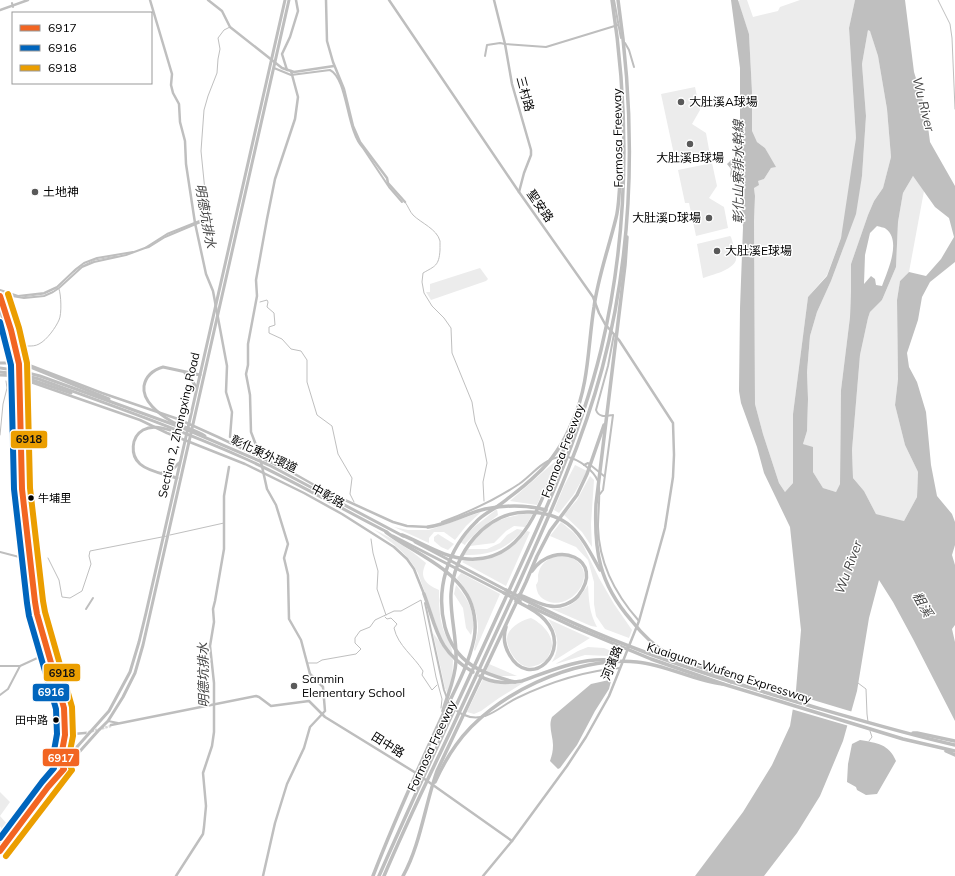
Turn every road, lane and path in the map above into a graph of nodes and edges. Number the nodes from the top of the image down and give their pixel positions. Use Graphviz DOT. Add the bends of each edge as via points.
graph roads {
  1 [pos="285,0"];
  2 [pos="289,0"];
  3 [pos="389,0"];
  4 [pos="494,0"];
  5 [pos="613,0"];
  6 [pos="618,0"];
  7 [pos="12,3"];
  8 [pos="12,7"];
  9 [pos="618,25"];
  10 [pos="505,44"];
  11 [pos="485,56"];
  12 [pos="634,67"];
  13 [pos="274,68"];
  14 [pos="624,166"];
  15 [pos="519,192"];
  16 [pos="402,202"];
  17 [pos="628,214"];
  18 [pos="198,222"];
  19 [pos="134,252"];
  20 [pos="0,290"];
  21 [pos="0,295"];
  22 [pos="0,310"];
  23 [pos="614,334"];
  24 [pos="0,363"];
  25 [pos="13,363"];
  26 [pos="18,364"];
  27 [pos="0,368"];
  28 [pos="184,371"];
  29 [pos="0,372"];
  30 [pos="0,375"];
  31 [pos="15,375"];
  32 [pos="199,375"];
  33 [pos="20,376"];
  34 [pos="204,376"];
  35 [pos="196,388"];
  36 [pos="102,393"];
  37 [pos="115,398"];
  38 [pos="98,405"];
  39 [pos="119,407"];
  40 [pos="109,410"];
  41 [pos="574,420"];
  42 [pos="673,422"];
  43 [pos="606,423"];
  44 [pos="190,426"];
  45 [pos="182,433"];
  46 [pos="210,439"];
  47 [pos="187,441"];
  48 [pos="180,461"];
  49 [pos="584,465"];
  50 [pos="159,473"];
  51 [pos="604,476"];
  52 [pos="176,478"];
  53 [pos="181,479"];
  54 [pos="600,494"];
  55 [pos="563,519"];
  56 [pos="428,527"];
  57 [pos="386,532"];
  58 [pos="402,535"];
  59 [pos="0,552"];
  60 [pos="30,556"];
  61 [pos="26,557"];
  62 [pos="602,574"];
  63 [pos="526,582"];
  64 [pos="505,591"];
  65 [pos="424,594"];
  66 [pos="94,598"];
  67 [pos="86,609"];
  68 [pos="511,614"];
  69 [pos="549,614"];
  70 [pos="639,621"];
  71 [pos="47,653"];
  72 [pos="618,662"];
  73 [pos="0,666"];
  74 [pos="20,666"];
  75 [pos="621,668"];
  76 [pos="515,682"];
  77 [pos="731,682"];
  78 [pos="722,684"];
  79 [pos="0,694"];
  80 [pos="440,720"];
  81 [pos="108,722"];
  82 [pos="122,723"];
  83 [pos="111,726"];
  84 [pos="85,732"];
  85 [pos="908,734"];
  86 [pos="63,735"];
  87 [pos="955,741"];
  88 [pos="955,745"];
  89 [pos="63,746"];
  90 [pos="940,748"];
  91 [pos="76,749"];
  92 [pos="955,751"];
  93 [pos="955,755"];
  94 [pos="58,757"];
  95 [pos="61,765"];
  96 [pos="57,768"];
  97 [pos="64,769"];
  98 [pos="44,785"];
  99 [pos="429,794"];
  100 [pos="512,841"];
  101 [pos="0,843"];
  102 [pos="0,851"];
  103 [pos="373,876"];
  104 [pos="379,876"];
  105 [pos="384,876"];
  106 [pos="403,876"];
  107 [pos="483,876"];
  1 -- 32 [label="main road, Section 2, Zhangxing Road"];
  2 -- 13 [label="main road, Section 2, Zhangxing Road"];
  3 -- 15 [label="street, 聖安路"];
  4 -- 10 [label="street, 三村路"];
  5 -- 9 [label="street"];
  5 -- 14 [label="highway, Formosa Freeway" via="621,82"];
  6 -- 17 [label="highway, Formosa Freeway" via="628,83"];
  7 -- 8 [label="street"];
  9 -- 10 [label="street" via="546,47"];
  9 -- 12 [label="street"];
  10 -- 11 [label="street" via="487,45"];
  10 -- 15 [label="street, 三村路" via="512,84 532,155"];
  13 -- 16 [label="street" via="291,75 330,70 334,72 342,88 358,143"];
  13 -- 34 [label="main road, Section 2, Zhangxing Road"];
  14 -- 41 [label="highway" via="620,180 617,216 594,305 586,380"];
  14 -- 104 [label="highway, Formosa Freeway" via="621,229 612,296 582,417 534,538"];
  15 -- 23 [label="street, 聖安路" via="593,297 601,317"];
  17 -- 43 [label="highway" via="625,265"];
  17 -- 105 [label="highway, Formosa Freeway" via="610,333 596,390 577,448 538,540"];
  18 -- 18 [label="street" via="210,218"];
  18 -- 19 [label="street" via="167,234"];
  19 -- 20 [label="street" via="97,258 80,266 56,287 44,293 18,296"];
  19 -- 21 [label="street" via="82,267 53,292 44,296 24,298"];
  21 -- 26 [label="main road"];
  22 -- 25 [label="main road"];
  23 -- 42 [label="street, 聖安路"];
  23 -- 51 [label="street" via="596,410 602,416 613,415"];
  24 -- 25 [label="main road"];
  25 -- 26 [label="main road"];
  25 -- 31 [label="main road"];
  26 -- 33 [label="main road"];
  26 -- 36 [label="street, 中彰路" via="29,365"];
  26 -- 39 [label="main road" via="105,397"];
  27 -- 39 [label="main road, 彰化東外環道" via="35,374"];
  28 -- 32 [label="main road"];
  28 -- 35 [label="main road"];
  28 -- 46 [label="main road" via="163,367 153,371 147,378 144,388 147,399 158,412 171,421"];
  29 -- 39 [label="main road, 彰化東外環道" via="39,379"];
  30 -- 31 [label="main road"];
  31 -- 33 [label="main road"];
  31 -- 61 [label="main road" via="18,482"];
  32 -- 34 [label="main road"];
  32 -- 35 [label="main road, Section 2, Zhangxing Road"];
  33 -- 38 [label="street, 中彰路" via="25,380"];
  33 -- 39 [label="main road" via="101,404"];
  33 -- 60 [label="main road" via="22,489"];
  34 -- 44 [label="main road, Section 2, Zhangxing Road"];
  35 -- 44 [label="main road, Section 2, Zhangxing Road"];
  36 -- 37 [label="street, 中彰路"];
  36 -- 38 [label="street"];
  37 -- 40 [label="street"];
  37 -- 44 [label="street, 中彰路"];
  38 -- 40 [label="street, 中彰路"];
  39 -- 45 [label="main road, 彰化東外環道"];
  39 -- 46 [label="main road, 彰化東外環道"];
  40 -- 47 [label="street, 中彰路" via="140,420"];
  41 -- 58 [label="highway" via="563,452 531,523 515,543 501,552 478,559 456,557"];
  41 -- 76 [label="highway" via="550,461 519,490 476,521 457,544 443,578 443,619 452,645 475,669"];
  42 -- 70 [label="street, 河濱路" via="673,478 665,528"];
  43 -- 62 [label="highway" via="595,525"];
  43 -- 63 [label="highway" via="577,495 550,531"];
  44 -- 47 [label="main road, Section 2, Zhangxing Road"];
  44 -- 56 [label="street, 中彰路" via="218,437 393,522"];
  45 -- 50 [label="main road" via="158,427 143,430 136,436 132,448 135,459 144,468"];
  45 -- 57 [label="main road, 彰化東外環道" via="252,462"];
  46 -- 58 [label="main road, 彰化東外環道" via="283,472"];
  47 -- 48 [label="main road, Section 2, Zhangxing Road"];
  47 -- 53 [label="main road, Section 2, Zhangxing Road"];
  47 -- 65 [label="street, 中彰路" via="260,471 342,514 394,547 414,569"];
  48 -- 50 [label="main road" via="171,471"];
  48 -- 52 [label="main road, Section 2, Zhangxing Road"];
  49 -- 51 [label="street" via="588,464"];
  49 -- 54 [label="street" via="595,475"];
  49 -- 56 [label="street" via="569,457 554,458 495,498 454,518"];
  50 -- 52 [label="main road"];
  51 -- 54 [label="street" via="603,490"];
  52 -- 53 [label="main road"];
  52 -- 91 [label="main road, Section 2, Zhangxing Road" via="130,672 109,711"];
  53 -- 81 [label="main road, Section 2, Zhangxing Road" via="135,673"];
  54 -- 70 [label="street" via="598,527 603,559 617,592"];
  55 -- 56 [label="highway" via="538,508 502,506"];
  55 -- 62 [label="highway" via="588,546"];
  55 -- 80 [label="highway" via="548,514 514,513 495,520 481,530 462,555 451,596 456,663"];
  57 -- 64 [label="main road, 彰化東外環道"];
  57 -- 80 [label="highway" via="448,574 462,588 470,601 475,619 474,638 466,665"];
  58 -- 64 [label="main road, 彰化東外環道"];
  59 -- 61 [label="street"];
  60 -- 61 [label="street"];
  60 -- 71 [label="main road" via="36,608"];
  61 -- 71 [label="main road" via="32,606"];
  62 -- 77 [label="highway" via="617,604 648,638 669,655"];
  63 -- 64 [label="highway" via="535,566 544,558 558,554 573,556 582,563 588,575 585,586 576,598 559,606 552,607"];
  63 -- 68 [label="highway"];
  64 -- 68 [label="highway" via="545,619 552,632 554,645 550,658 541,667 526,669 516,663 506,648 504,635"];
  64 -- 69 [label="highway, Kuaiguan-Wufeng Expressway"];
  65 -- 75 [label="street" via="444,690 451,704 466,716 478,718 491,714 514,699 549,683 595,671"];
  65 -- 76 [label="highway" via="440,640 452,656 484,678"];
  66 -- 67 [label="street"];
  68 -- 99 [label="highway" via="437,771"];
  69 -- 77 [label="highway, Kuaiguan-Wufeng Expressway" via="652,656"];
  69 -- 78 [label="highway, Kuaiguan-Wufeng Expressway" via="651,659"];
  70 -- 75 [label="street, 河濱路"];
  71 -- 74 [label="street"];
  71 -- 86 [label="main road" via="61,714"];
  72 -- 76 [label="highway" via="586,661"];
  72 -- 78 [label="highway" via="647,664"];
  72 -- 99 [label="highway" via="582,666 556,674 498,704 481,717 456,744"];
  73 -- 74 [label="street"];
  74 -- 79 [label="street" via="8,689"];
  75 -- 100 [label="street, 河濱路" via="586,736"];
  77 -- 85 [label="highway, Kuaiguan-Wufeng Expressway"];
  78 -- 90 [label="highway, Kuaiguan-Wufeng Expressway" via="902,739"];
  80 -- 103 [label="highway"];
  81 -- 82 [label="street, 田中路"];
  81 -- 97 [label="main road, Section 2, Zhangxing Road"];
  82 -- 83 [label="street"];
  82 -- 100 [label="street, 田中路" via="256,696 271,706 306,700 322,714 416,774"];
  84 -- 86 [label="street"];
  85 -- 87 [label="highway" via="917,733"];
  85 -- 88 [label="highway, Kuaiguan-Wufeng Expressway"];
  86 -- 89 [label="main road"];
  86 -- 94 [label="main road"];
  89 -- 91 [label="main road" via="66,749"];
  89 -- 95 [label="main road"];
  90 -- 92 [label="highway, Kuaiguan-Wufeng Expressway"];
  90 -- 93 [label="highway"];
  91 -- 95 [label="main road, Section 2, Zhangxing Road"];
  94 -- 96 [label="main road"];
  94 -- 98 [label="main road"];
  95 -- 96 [label="main road, Section 2, Zhangxing Road"];
  95 -- 97 [label="main road"];
  96 -- 97 [label="main road"];
  96 -- 98 [label="main road, Section 2, Zhangxing Road"];
  97 -- 102 [label="main road, Section 2, Zhangxing Road"];
  98 -- 101 [label="main road"];
  99 -- 106 [label="highway" via="415,849"];
  100 -- 107 [label="street, 河濱路"];
}
